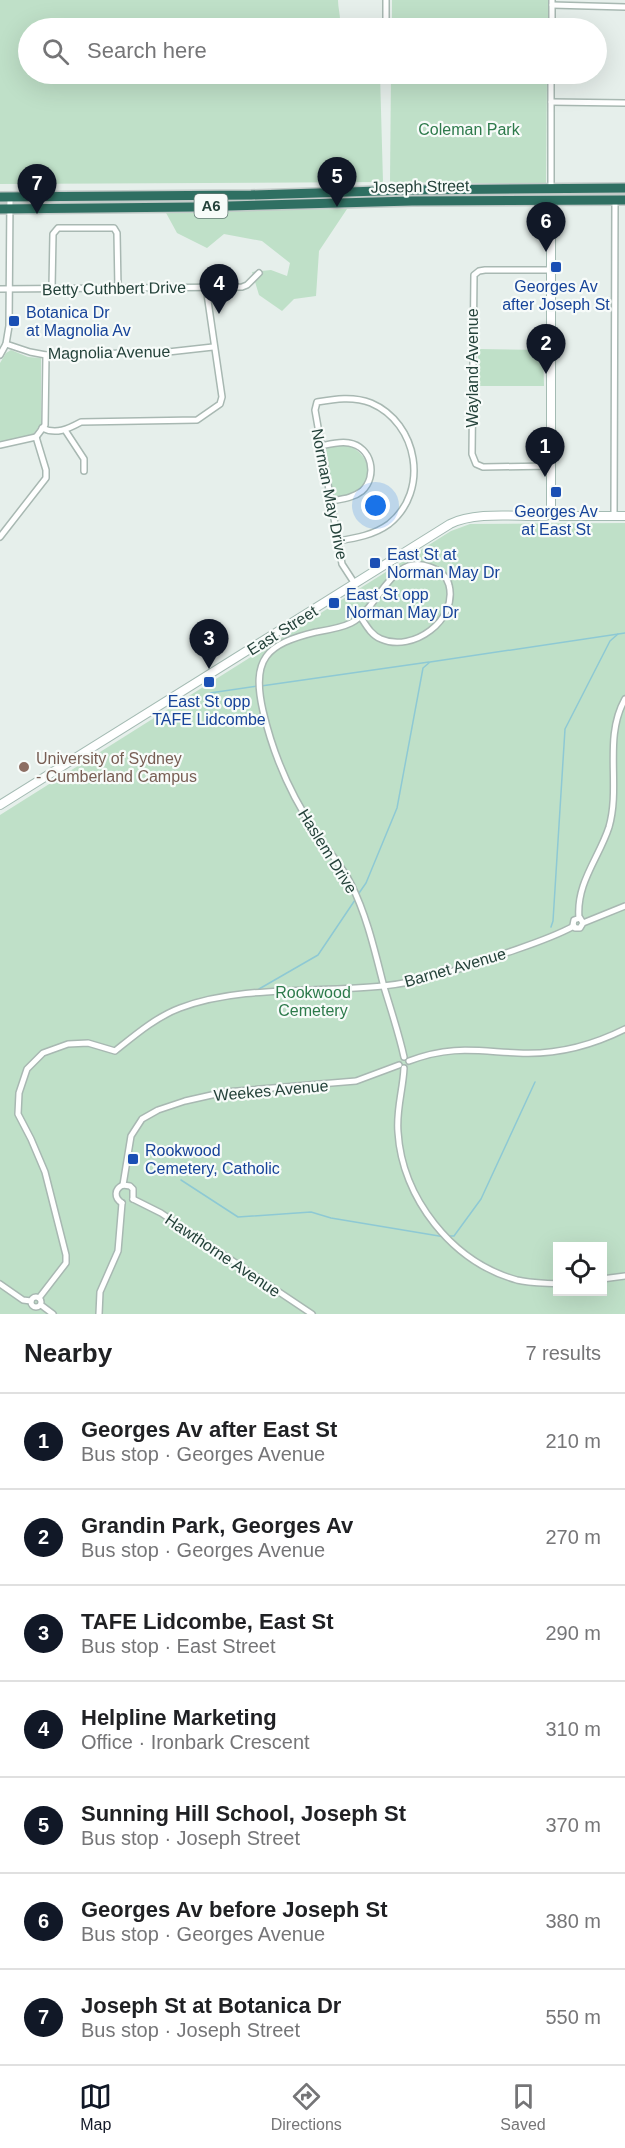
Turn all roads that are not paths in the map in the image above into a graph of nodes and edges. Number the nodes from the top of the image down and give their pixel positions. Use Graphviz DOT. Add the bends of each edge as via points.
graph roads {
  1 [pos="386,0"];
  2 [pos="552,3"];
  3 [pos="625,6"];
  4 [pos="386,18"];
  5 [pos="551,84"];
  6 [pos="551,102"];
  7 [pos="625,103"];
  8 [pos="551,188"];
  9 [pos="625,188"];
  10 [pos="5,197"];
  11 [pos="551,200"];
  12 [pos="620,200"];
  13 [pos="5,209"];
  14 [pos="552,270"];
  15 [pos="259,273"];
  16 [pos="206,287"];
  17 [pos="52,288"];
  18 [pos="118,288"];
  19 [pos="0,289"];
  20 [pos="10,289"];
  21 [pos="6,344"];
  22 [pos="213,347"];
  23 [pos="0,355"];
  24 [pos="46,355"];
  25 [pos="42,428"];
  26 [pos="65,430"];
  27 [pos="36,436"];
  28 [pos="0,445"];
  29 [pos="321,446"];
  30 [pos="551,466"];
  31 [pos="84,471"];
  32 [pos="331,501"];
  33 [pos="551,514"];
  34 [pos="614,516"];
  35 [pos="625,516"];
  36 [pos="0,537"];
  37 [pos="338,541"];
  38 [pos="355,584"];
  39 [pos="360,616"];
  40 [pos="625,699"];
  41 [pos="0,805"];
  42 [pos="625,906"];
  43 [pos="581,920"];
  44 [pos="384,986"];
  45 [pos="625,1029"];
  46 [pos="406,1059"];
  47 [pos="401,1067"];
  48 [pos="123,1185"];
  49 [pos="133,1198"];
  50 [pos="122,1203"];
  51 [pos="625,1276"];
  52 [pos="607,1278"];
  53 [pos="0,1284"];
  54 [pos="553,1284"];
  55 [pos="35,1305"];
  56 [pos="32,1314"];
  57 [pos="53,1314"];
  58 [pos="99,1314"];
  59 [pos="312,1314"];
  1 -- 4 [label="street"];
  2 -- 3 [label="street"];
  5 -- 6 [label="street"];
  6 -- 7 [label="street"];
  6 -- 8 [label="street"];
  8 -- 9 [label="highway, Joseph Street / A6"];
  8 -- 10 [label="highway, Joseph Street / A6"];
  8 -- 11 [label="highway"];
  10 -- 13 [label="street"];
  11 -- 12 [label="highway, Joseph Street / A6"];
  11 -- 13 [label="highway, Joseph Street / A6"];
  11 -- 14 [label="main road"];
  12 -- 34 [label="street"];
  13 -- 20 [label="street"];
  14 -- 30 [label="main road"];
  14 -- 30 [label="street, Wayland Avenue" via="479,270 474,275 472,454 476,464 483,467"];
  15 -- 16 [label="street, Betty Cuthbert Drive" via="242,287"];
  16 -- 18 [label="street, Betty Cuthbert Drive"];
  16 -- 22 [label="street"];
  17 -- 18 [label="street, Betty Cuthbert Drive"];
  17 -- 18 [label="street" via="53,234 58,228 114,228"];
  17 -- 20 [label="street, Betty Cuthbert Drive"];
  19 -- 20 [label="street, Betty Cuthbert Drive"];
  20 -- 21 [label="street"];
  21 -- 23 [label="street"];
  21 -- 24 [label="street, Magnolia Avenue"];
  22 -- 24 [label="street, Magnolia Avenue"];
  22 -- 26 [label="street" via="222,397 220,404 197,420 81,422"];
  24 -- 25 [label="street"];
  25 -- 26 [label="street" via="50,432"];
  25 -- 27 [label="street"];
  26 -- 31 [label="street" via="84,459"];
  27 -- 28 [label="street"];
  27 -- 36 [label="street" via="46,478"];
  29 -- 32 [label="street, Norman May Drive"];
  29 -- 32 [label="street" via="349,443 358,447 372,469 363,490"];
  29 -- 37 [label="street, Norman May Drive" via="317,402 349,398 390,414 412,449 412,492 403,510 368,536"];
  30 -- 33 [label="main road"];
  32 -- 37 [label="street, Norman May Drive"];
  33 -- 34 [label="main road, East Street"];
  33 -- 38 [label="main road, East Street" via="462,519"];
  34 -- 35 [label="main road, East Street"];
  37 -- 38 [label="street, Norman May Drive" via="342,564"];
  38 -- 41 [label="main road, East Street"];
  39 -- 39 [label="street" via="372,633 382,639 398,642 417,638 442,620 450,605 449,584 439,570 420,563 404,567"];
  39 -- 44 [label="street, Haslem Drive" via="341,627 281,644 262,662 258,681 267,727 282,772 355,893 369,926"];
  40 -- 43 [label="street" via="615,725 609,826 579,893"];
  42 -- 43 [label="street, Barnet Avenue"];
  43 -- 44 [label="street, Barnet Avenue" via="580,928 574,926 474,965"];
  44 -- 46 [label="street, Haslem Drive"];
  44 -- 55 [label="street, Barnet Avenue" via="228,996 179,1008 116,1050 88,1043 68,1044 43,1053 27,1069 18,1114 45,1172 66,1263 35,1298"];
  45 -- 46 [label="street" via="592,1043 550,1052 462,1049"];
  46 -- 47 [label="street" via="408,1066"];
  46 -- 47 [label="street" via="399,1060"];
  47 -- 48 [label="street, Weekes Avenue" via="356,1081 225,1092 159,1110 142,1119 133,1132"];
  47 -- 54 [label="street" via="397,1121 400,1155 411,1186 430,1218 464,1253 489,1269 517,1280"];
  48 -- 49 [label="street" via="133,1189"];
  48 -- 50 [label="street" via="116,1194"];
  49 -- 50 [label="street"];
  49 -- 59 [label="street, Hawthorne Avenue"];
  50 -- 58 [label="street" via="118,1251 100,1292"];
  51 -- 52 [label="street"];
  53 -- 55 [label="street"];
  55 -- 56 [label="street"];
  55 -- 57 [label="street"];
}
